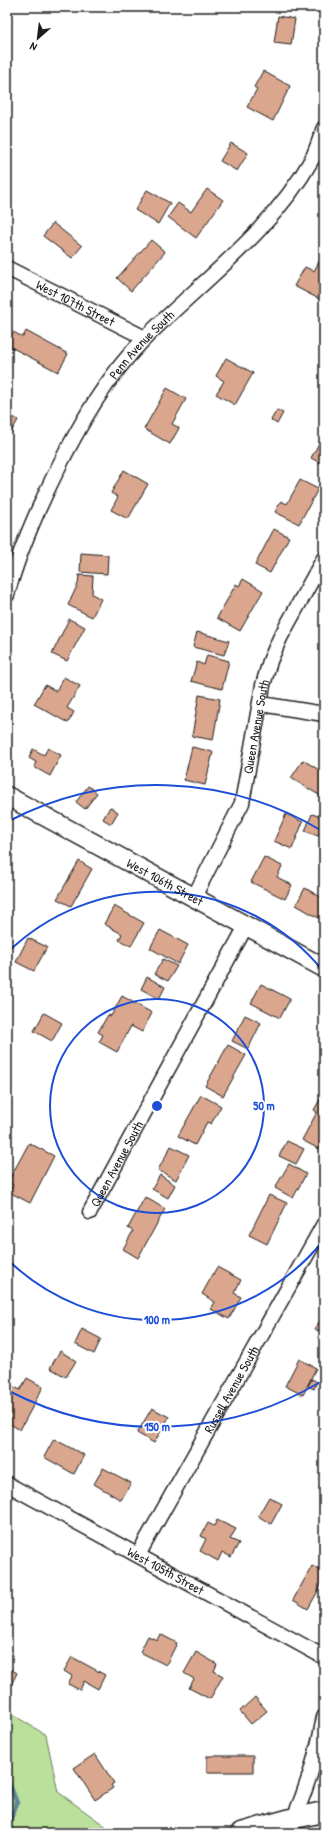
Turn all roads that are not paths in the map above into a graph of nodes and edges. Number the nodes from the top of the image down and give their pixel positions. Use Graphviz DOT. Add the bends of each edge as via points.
graph roads {
  1 [pos="324,128"];
  2 [pos="7,268"];
  3 [pos="145,338"];
  4 [pos="324,558"];
  5 [pos="7,595"];
  6 [pos="261,704"];
  7 [pos="324,714"];
  8 [pos="7,796"];
  9 [pos="194,897"];
  10 [pos="246,926"];
  11 [pos="324,968"];
  12 [pos="90,1212"];
  13 [pos="324,1224"];
  14 [pos="7,1484"];
  15 [pos="138,1555"];
  16 [pos="324,1657"];
  17 [pos="324,1717"];
  18 [pos="319,1763"];
  19 [pos="324,1812"];
  20 [pos="294,1818"];
  21 [pos="241,1833"];
  1 -- 3 [label="street, Penn Avenue South" via="309,164 292,191 266,223"];
  2 -- 3 [label="street, West 107th Street"];
  3 -- 5 [label="street, Penn Avenue South" via="102,389 82,420 28,530"];
  4 -- 6 [label="street, Queen Avenue South" via="280,638 263,685"];
  6 -- 7 [label="street"];
  6 -- 9 [label="street, Queen Avenue South" via="242,803"];
  8 -- 9 [label="street, West 106th Street"];
  9 -- 10 [label="street, West 106th Street"];
  10 -- 11 [label="street, West 106th Street"];
  10 -- 12 [label="street, Queen Avenue South"];
  13 -- 15 [label="street, Russell Avenue South"];
  14 -- 15 [label="street, West 105th Street"];
  15 -- 16 [label="street, West 105th Street"];
  17 -- 18 [label="street"];
  18 -- 20 [label="street"];
  19 -- 20 [label="main road"];
  20 -- 21 [label="main road"];
}
